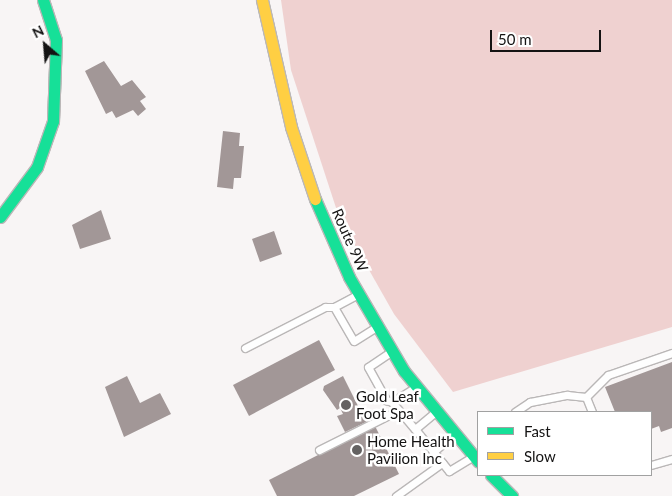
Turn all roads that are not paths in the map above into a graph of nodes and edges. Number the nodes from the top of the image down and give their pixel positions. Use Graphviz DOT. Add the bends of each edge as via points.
graph roads {
  1 [pos="43,0"];
  2 [pos="262,0"];
  3 [pos="0,216"];
  4 [pos="358,294"];
  5 [pos="334,307"];
  6 [pos="377,327"];
  7 [pos="245,348"];
  8 [pos="391,352"];
  9 [pos="672,353"];
  10 [pos="416,387"];
  11 [pos="586,397"];
  12 [pos="392,402"];
  13 [pos="399,410"];
  14 [pos="516,411"];
  15 [pos="592,411"];
  16 [pos="435,412"];
  17 [pos="415,429"];
  18 [pos="455,434"];
  19 [pos="319,450"];
  20 [pos="433,452"];
  21 [pos="473,452"];
  22 [pos="672,459"];
  23 [pos="442,463"];
  24 [pos="652,465"];
  25 [pos="492,476"];
  26 [pos="396,496"];
  27 [pos="512,496"];
  1 -- 3 [label="main road" via="56,40 52,121 37,167"];
  2 -- 4 [label="main road, Route 9W" via="273,62 299,153"];
  4 -- 5 [label="lane"];
  4 -- 6 [label="main road, Route 9W"];
  5 -- 6 [label="lane" via="354,341"];
  5 -- 7 [label="lane" via="325,307"];
  6 -- 8 [label="main road, Route 9W"];
  8 -- 10 [label="main road, Route 9W"];
  8 -- 12 [label="lane" via="368,367 386,400"];
  9 -- 11 [label="lane" via="608,375"];
  10 -- 12 [label="lane"];
  10 -- 16 [label="main road, Route 9W"];
  11 -- 14 [label="lane" via="568,395 530,402"];
  11 -- 15 [label="lane"];
  12 -- 13 [label="lane"];
  13 -- 17 [label="lane"];
  13 -- 19 [label="lane"];
  16 -- 17 [label="lane"];
  16 -- 18 [label="main road, Route 9W"];
  17 -- 20 [label="lane"];
  18 -- 20 [label="lane"];
  18 -- 21 [label="main road, Route 9W"];
  20 -- 23 [label="lane"];
  21 -- 23 [label="lane" via="456,470 448,471"];
  22 -- 24 [label="lane"];
  23 -- 26 [label="lane"];
  25 -- 27 [label="main road"];
}
